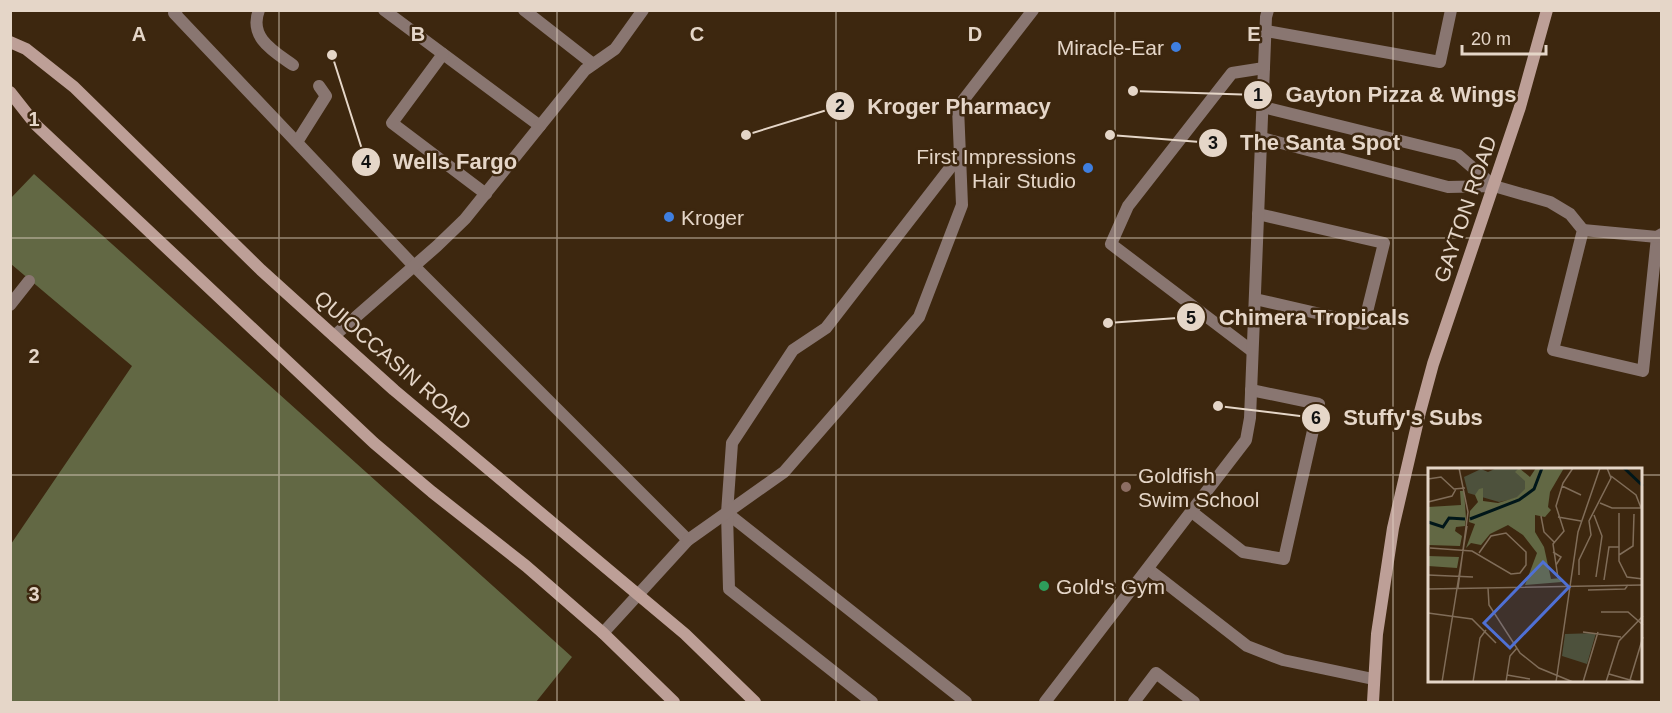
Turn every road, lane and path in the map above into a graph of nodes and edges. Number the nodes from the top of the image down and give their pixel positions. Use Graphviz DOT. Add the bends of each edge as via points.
graph roads {
  1 [pos="177,10"];
  2 [pos="259,10"];
  3 [pos="384,10"];
  4 [pos="524,10"];
  5 [pos="643,10"];
  6 [pos="1033,10"];
  7 [pos="1268,10"];
  8 [pos="1450,10"];
  9 [pos="1547,10"];
  10 [pos="1266,31"];
  11 [pos="10,42"];
  12 [pos="442,54"];
  13 [pos="593,64"];
  14 [pos="293,65"];
  15 [pos="1264,68"];
  16 [pos="319,86"];
  17 [pos="10,92"];
  18 [pos="1263,107"];
  19 [pos="540,126"];
  20 [pos="1262,138"];
  21 [pos="297,142"];
  22 [pos="960,155"];
  23 [pos="1494,186"];
  24 [pos="486,194"];
  25 [pos="1258,214"];
  26 [pos="1583,230"];
  27 [pos="1659,236"];
  28 [pos="414,266"];
  29 [pos="29,281"];
  30 [pos="1255,299"];
  31 [pos="10,305"];
  32 [pos="334,336"];
  33 [pos="1252,351"];
  34 [pos="1251,390"];
  35 [pos="1192,512"];
  36 [pos="727,513"];
  37 [pos="688,540"];
  38 [pos="1148,569"];
  39 [pos="639,595"];
  40 [pos="603,633"];
  41 [pos="1373,679"];
  42 [pos="963,701"];
  43 [pos="674,702"];
  44 [pos="755,702"];
  45 [pos="872,702"];
  46 [pos="1045,702"];
  47 [pos="1134,702"];
  48 [pos="1194,702"];
  49 [pos="1373,702"];
  1 -- 21 [label="street" via="174,13"];
  2 -- 14 [label="street" via="255,19 261,42"];
  3 -- 12 [label="street"];
  4 -- 13 [label="street"];
  5 -- 13 [label="street" via="615,49"];
  6 -- 22 [label="street" via="957,107"];
  7 -- 10 [label="street"];
  8 -- 10 [label="street" via="1440,62"];
  9 -- 23 [label="main road, GAYTON ROAD"];
  10 -- 15 [label="street"];
  11 -- 32 [label="main road, QUIOCCASIN ROAD" via="26,49 74,87"];
  12 -- 19 [label="street"];
  12 -- 24 [label="street" via="392,123"];
  13 -- 19 [label="street"];
  15 -- 18 [label="street"];
  15 -- 33 [label="street" via="1232,73 1128,206 1112,244"];
  16 -- 21 [label="street" via="326,96"];
  17 -- 40 [label="main road" via="36,125 332,405"];
  18 -- 20 [label="street"];
  18 -- 23 [label="street" via="1458,155"];
  19 -- 24 [label="street"];
  20 -- 23 [label="street" via="1448,187"];
  20 -- 25 [label="street"];
  21 -- 28 [label="street"];
  22 -- 36 [label="street" via="826,328 793,350 732,443"];
  22 -- 36 [label="street" via="962,204 919,316 784,472"];
  23 -- 26 [label="street" via="1550,202 1570,214"];
  23 -- 41 [label="main road, GAYTON ROAD" via="1419,412 1393,528"];
  24 -- 28 [label="street"];
  25 -- 30 [label="street"];
  25 -- 30 [label="street" via="1384,243 1364,324"];
  26 -- 27 [label="street"];
  26 -- 27 [label="street" via="1553,350 1643,371"];
  28 -- 32 [label="street"];
  28 -- 37 [label="street"];
  29 -- 31 [label="street"];
  30 -- 33 [label="street"];
  32 -- 39 [label="main road, QUIOCCASIN ROAD"];
  33 -- 34 [label="street"];
  34 -- 35 [label="street" via="1246,440"];
  34 -- 35 [label="street" via="1319,404 1284,559 1243,552"];
  35 -- 38 [label="street"];
  36 -- 37 [label="street"];
  36 -- 42 [label="street"];
  36 -- 45 [label="street" via="729,589"];
  37 -- 39 [label="street"];
  38 -- 41 [label="street" via="1247,646 1283,660"];
  38 -- 46 [label="street"];
  39 -- 40 [label="street"];
  39 -- 44 [label="main road, QUIOCCASIN ROAD"];
  40 -- 43 [label="main road"];
  41 -- 49 [label="main road, GAYTON ROAD"];
  47 -- 48 [label="street" via="1156,673"];
}
